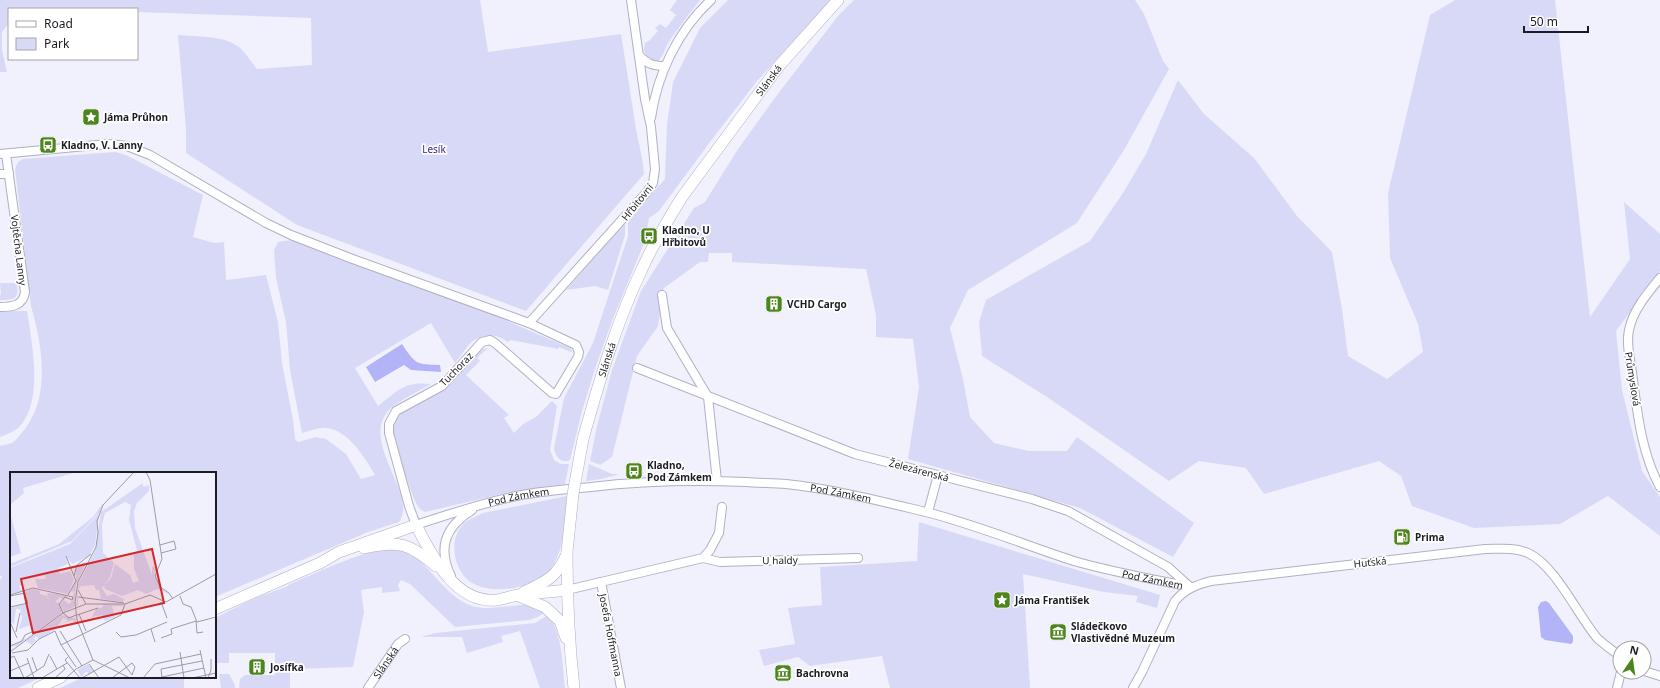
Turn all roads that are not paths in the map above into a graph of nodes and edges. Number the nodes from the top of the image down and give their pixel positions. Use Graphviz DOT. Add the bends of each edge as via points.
graph roads {
  1 [pos="631,0"];
  2 [pos="710,0"];
  3 [pos="838,0"];
  4 [pos="639,55"];
  5 [pos="665,66"];
  6 [pos="651,127"];
  7 [pos="3,154"];
  8 [pos="0,174"];
  9 [pos="10,174"];
  10 [pos="1660,278"];
  11 [pos="662,295"];
  12 [pos="0,307"];
  13 [pos="529,323"];
  14 [pos="637,368"];
  15 [pos="708,397"];
  16 [pos="938,475"];
  17 [pos="716,481"];
  18 [pos="1660,487"];
  19 [pos="481,505"];
  20 [pos="722,507"];
  21 [pos="928,512"];
  22 [pos="416,525"];
  23 [pos="567,552"];
  24 [pos="703,558"];
  25 [pos="858,558"];
  26 [pos="320,563"];
  27 [pos="445,574"];
  28 [pos="601,582"];
  29 [pos="454,583"];
  30 [pos="1191,587"];
  31 [pos="567,590"];
  32 [pos="516,595"];
  33 [pos="216,609"];
  34 [pos="405,639"];
  35 [pos="570,646"];
  36 [pos="1612,650"];
  37 [pos="59,678"];
  38 [pos="38,688"];
  39 [pos="368,688"];
  40 [pos="574,688"];
  41 [pos="621,688"];
  42 [pos="1133,688"];
  1 -- 4 [label="street, Hřbitovní"];
  2 -- 5 [label="street" via="688,25"];
  3 -- 23 [label="main road, Slánská, bridge" via="779,66 682,197 642,268 596,393 583,439 573,494"];
  4 -- 5 [label="street" via="646,63"];
  4 -- 6 [label="street, Hřbitovní"];
  5 -- 6 [label="street" via="654,99"];
  6 -- 13 [label="street, Hřbitovní" via="655,173 651,187"];
  7 -- 9 [label="street, Vojtěcha Lanny"];
  7 -- 13 [label="street" via="108,144 136,149 282,231"];
  8 -- 9 [label="street"];
  9 -- 12 [label="street, Vojtěcha Lanny" via="25,292 22,300 16,305"];
  10 -- 18 [label="street, Průmyslová" via="1639,306 1630,324 1628,338 1644,441"];
  11 -- 15 [label="street" via="667,328"];
  13 -- 22 [label="street, Tuchoraz" via="576,345 579,352 558,393 553,394 496,342 490,340 484,341 442,386 396,411 389,424 389,433"];
  14 -- 15 [label="street, Železárenská"];
  15 -- 16 [label="street, Železárenská" via="855,454"];
  15 -- 17 [label="street"];
  16 -- 21 [label="street"];
  16 -- 30 [label="street, Železárenská" via="1068,511 1168,567"];
  17 -- 19 [label="street, Pod Zámkem" via="591,486 518,496"];
  17 -- 21 [label="street, Pod Zámkem" via="785,484"];
  19 -- 22 [label="street, Pod Zámkem"];
  19 -- 29 [label="street, Pod Zámkem" via="457,520 445,540 445,560"];
  20 -- 24 [label="street" via="719,533"];
  21 -- 30 [label="street, Pod Zámkem" via="1075,561"];
  22 -- 26 [label="main road, Pod Zámkem" via="339,552"];
  22 -- 27 [label="main road"];
  23 -- 31 [label="main road, Slánská"];
  23 -- 32 [label="main road" via="560,569 543,583"];
  24 -- 25 [label="street, U haldy" via="720,562"];
  24 -- 28 [label="street"];
  26 -- 27 [label="main road" via="374,546 400,544 416,551"];
  26 -- 33 [label="main road, Pod Zámkem"];
  27 -- 29 [label="main road"];
  28 -- 31 [label="street"];
  28 -- 41 [label="street, Josefa Hoffmanna"];
  29 -- 32 [label="main road" via="470,595 482,599 496,600"];
  30 -- 36 [label="street, Huťská" via="1211,581 1485,549 1513,549 1528,553 1545,566 1598,639"];
  30 -- 42 [label="street, Huťská" via="1182,592 1175,601"];
  31 -- 32 [label="main road"];
  31 -- 35 [label="main road, Slánská"];
  32 -- 35 [label="main road" via="545,607 560,621"];
  34 -- 39 [label="street, Slánská" via="398,644"];
  35 -- 40 [label="main road"];
  37 -- 38 [label="main road"];
}
